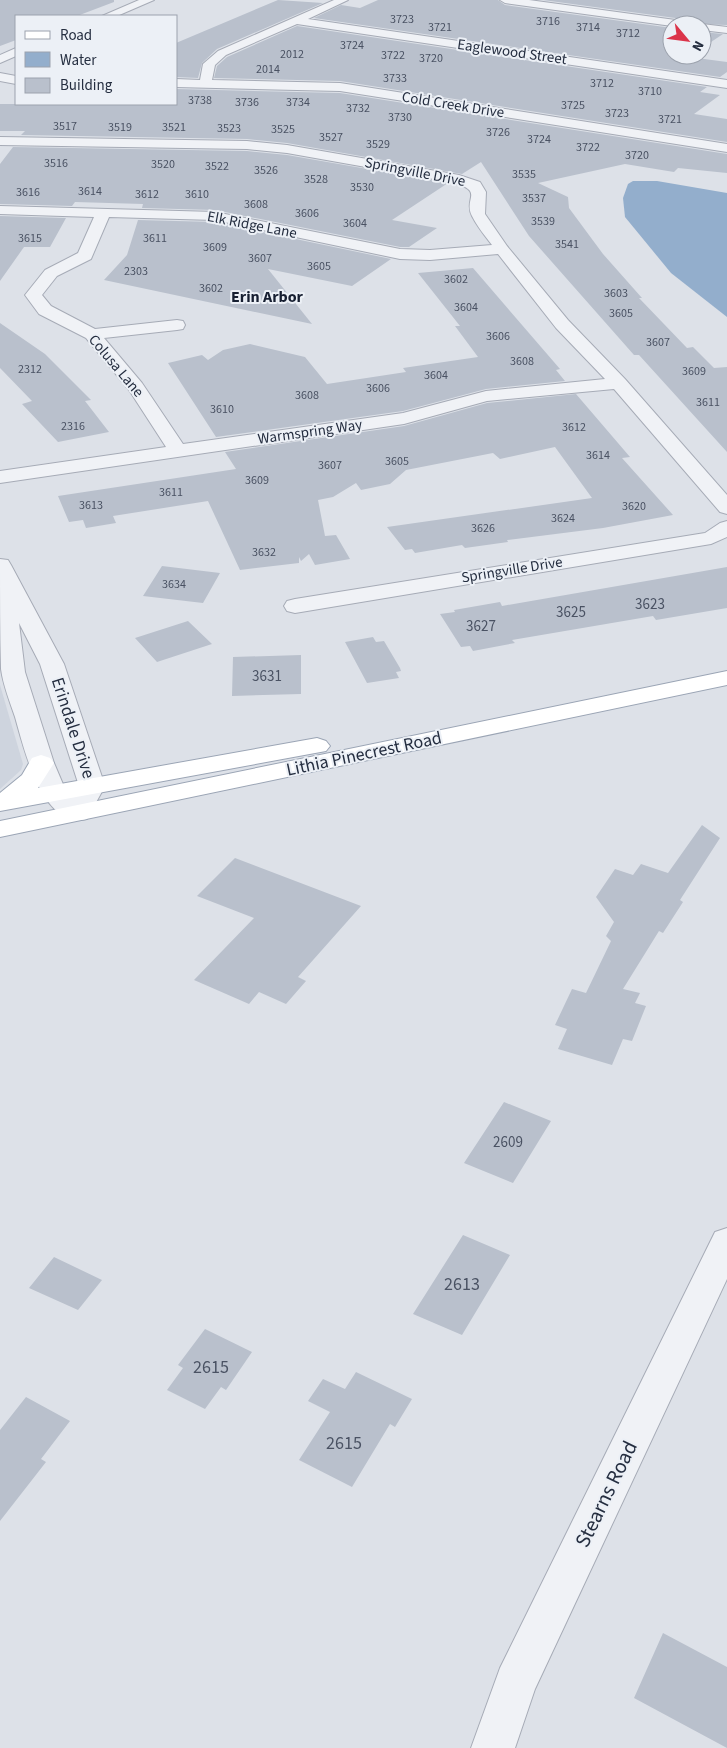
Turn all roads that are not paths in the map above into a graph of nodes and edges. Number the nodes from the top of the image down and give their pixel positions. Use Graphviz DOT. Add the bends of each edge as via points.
graph roads {
  1 [pos="150,0"];
  2 [pos="344,0"];
  3 [pos="505,0"];
  4 [pos="111,15"];
  5 [pos="297,21"];
  6 [pos="662,21"];
  7 [pos="712,28"];
  8 [pos="727,30"];
  9 [pos="15,52"];
  10 [pos="0,59"];
  11 [pos="0,77"];
  12 [pos="15,80"];
  13 [pos="178,83"];
  14 [pos="205,83"];
  15 [pos="727,84"];
  16 [pos="0,141"];
  17 [pos="727,148"];
  18 [pos="0,210"];
  19 [pos="104,212"];
  20 [pos="502,249"];
  21 [pos="177,326"];
  22 [pos="92,334"];
  23 [pos="618,383"];
  24 [pos="178,451"];
  25 [pos="0,477"];
  26 [pos="727,508"];
  27 [pos="727,527"];
  28 [pos="1,568"];
  29 [pos="295,606"];
  30 [pos="727,674"];
  31 [pos="7,677"];
  32 [pos="727,678"];
  33 [pos="40,763"];
  34 [pos="92,786"];
  35 [pos="54,793"];
  36 [pos="1,803"];
  37 [pos="78,814"];
  38 [pos="0,828"];
  39 [pos="727,1242"];
  40 [pos="493,1748"];
  1 -- 4 [label="street"];
  2 -- 5 [label="street"];
  3 -- 6 [label="street"];
  5 -- 14 [label="street" via="222,53 209,64"];
  5 -- 15 [label="street, Eaglewood Street"];
  7 -- 8 [label="street"];
  9 -- 10 [label="street"];
  11 -- 12 [label="street"];
  13 -- 14 [label="street, Cold Creek Drive"];
  14 -- 17 [label="street, Cold Creek Drive" via="340,87"];
  16 -- 20 [label="street, Springville Drive" via="247,145 288,149 460,179 478,188 478,214"];
  18 -- 19 [label="street, Elk Ridge Lane"];
  19 -- 20 [label="street, Elk Ridge Lane" via="215,216 400,254"];
  19 -- 22 [label="street, Colusa Lane" via="85,256 51,274 33,295 45,310"];
  20 -- 23 [label="street, Springville Drive" via="562,324"];
  21 -- 22 [label="street"];
  22 -- 24 [label="street, Colusa Lane" via="136,387"];
  23 -- 24 [label="street, Warmspring Way" via="486,396 404,418"];
  23 -- 26 [label="street, Springville Drive"];
  24 -- 25 [label="street, Warmspring Way"];
  27 -- 29 [label="street, Springville Drive" via="711,538"];
  28 -- 31 [label="street, Erindale Drive"];
  28 -- 34 [label="street, Erindale Drive" via="52,664"];
  30 -- 34 [label="main road, Lithia Pinecrest Road"];
  31 -- 33 [label="street, Erindale Drive"];
  32 -- 37 [label="main road, Lithia Pinecrest Road"];
  33 -- 35 [label="street, Erindale Drive"];
  33 -- 36 [label="main road" via="31,781"];
  34 -- 35 [label="main road, Lithia Pinecrest Road"];
  34 -- 37 [label="street, Erindale Drive"];
  35 -- 36 [label="main road, Lithia Pinecrest Road"];
  35 -- 37 [label="street, Erindale Drive"];
  37 -- 38 [label="main road, Lithia Pinecrest Road"];
  39 -- 40 [label="street, Stearns Road" via="515,1683"];
}
